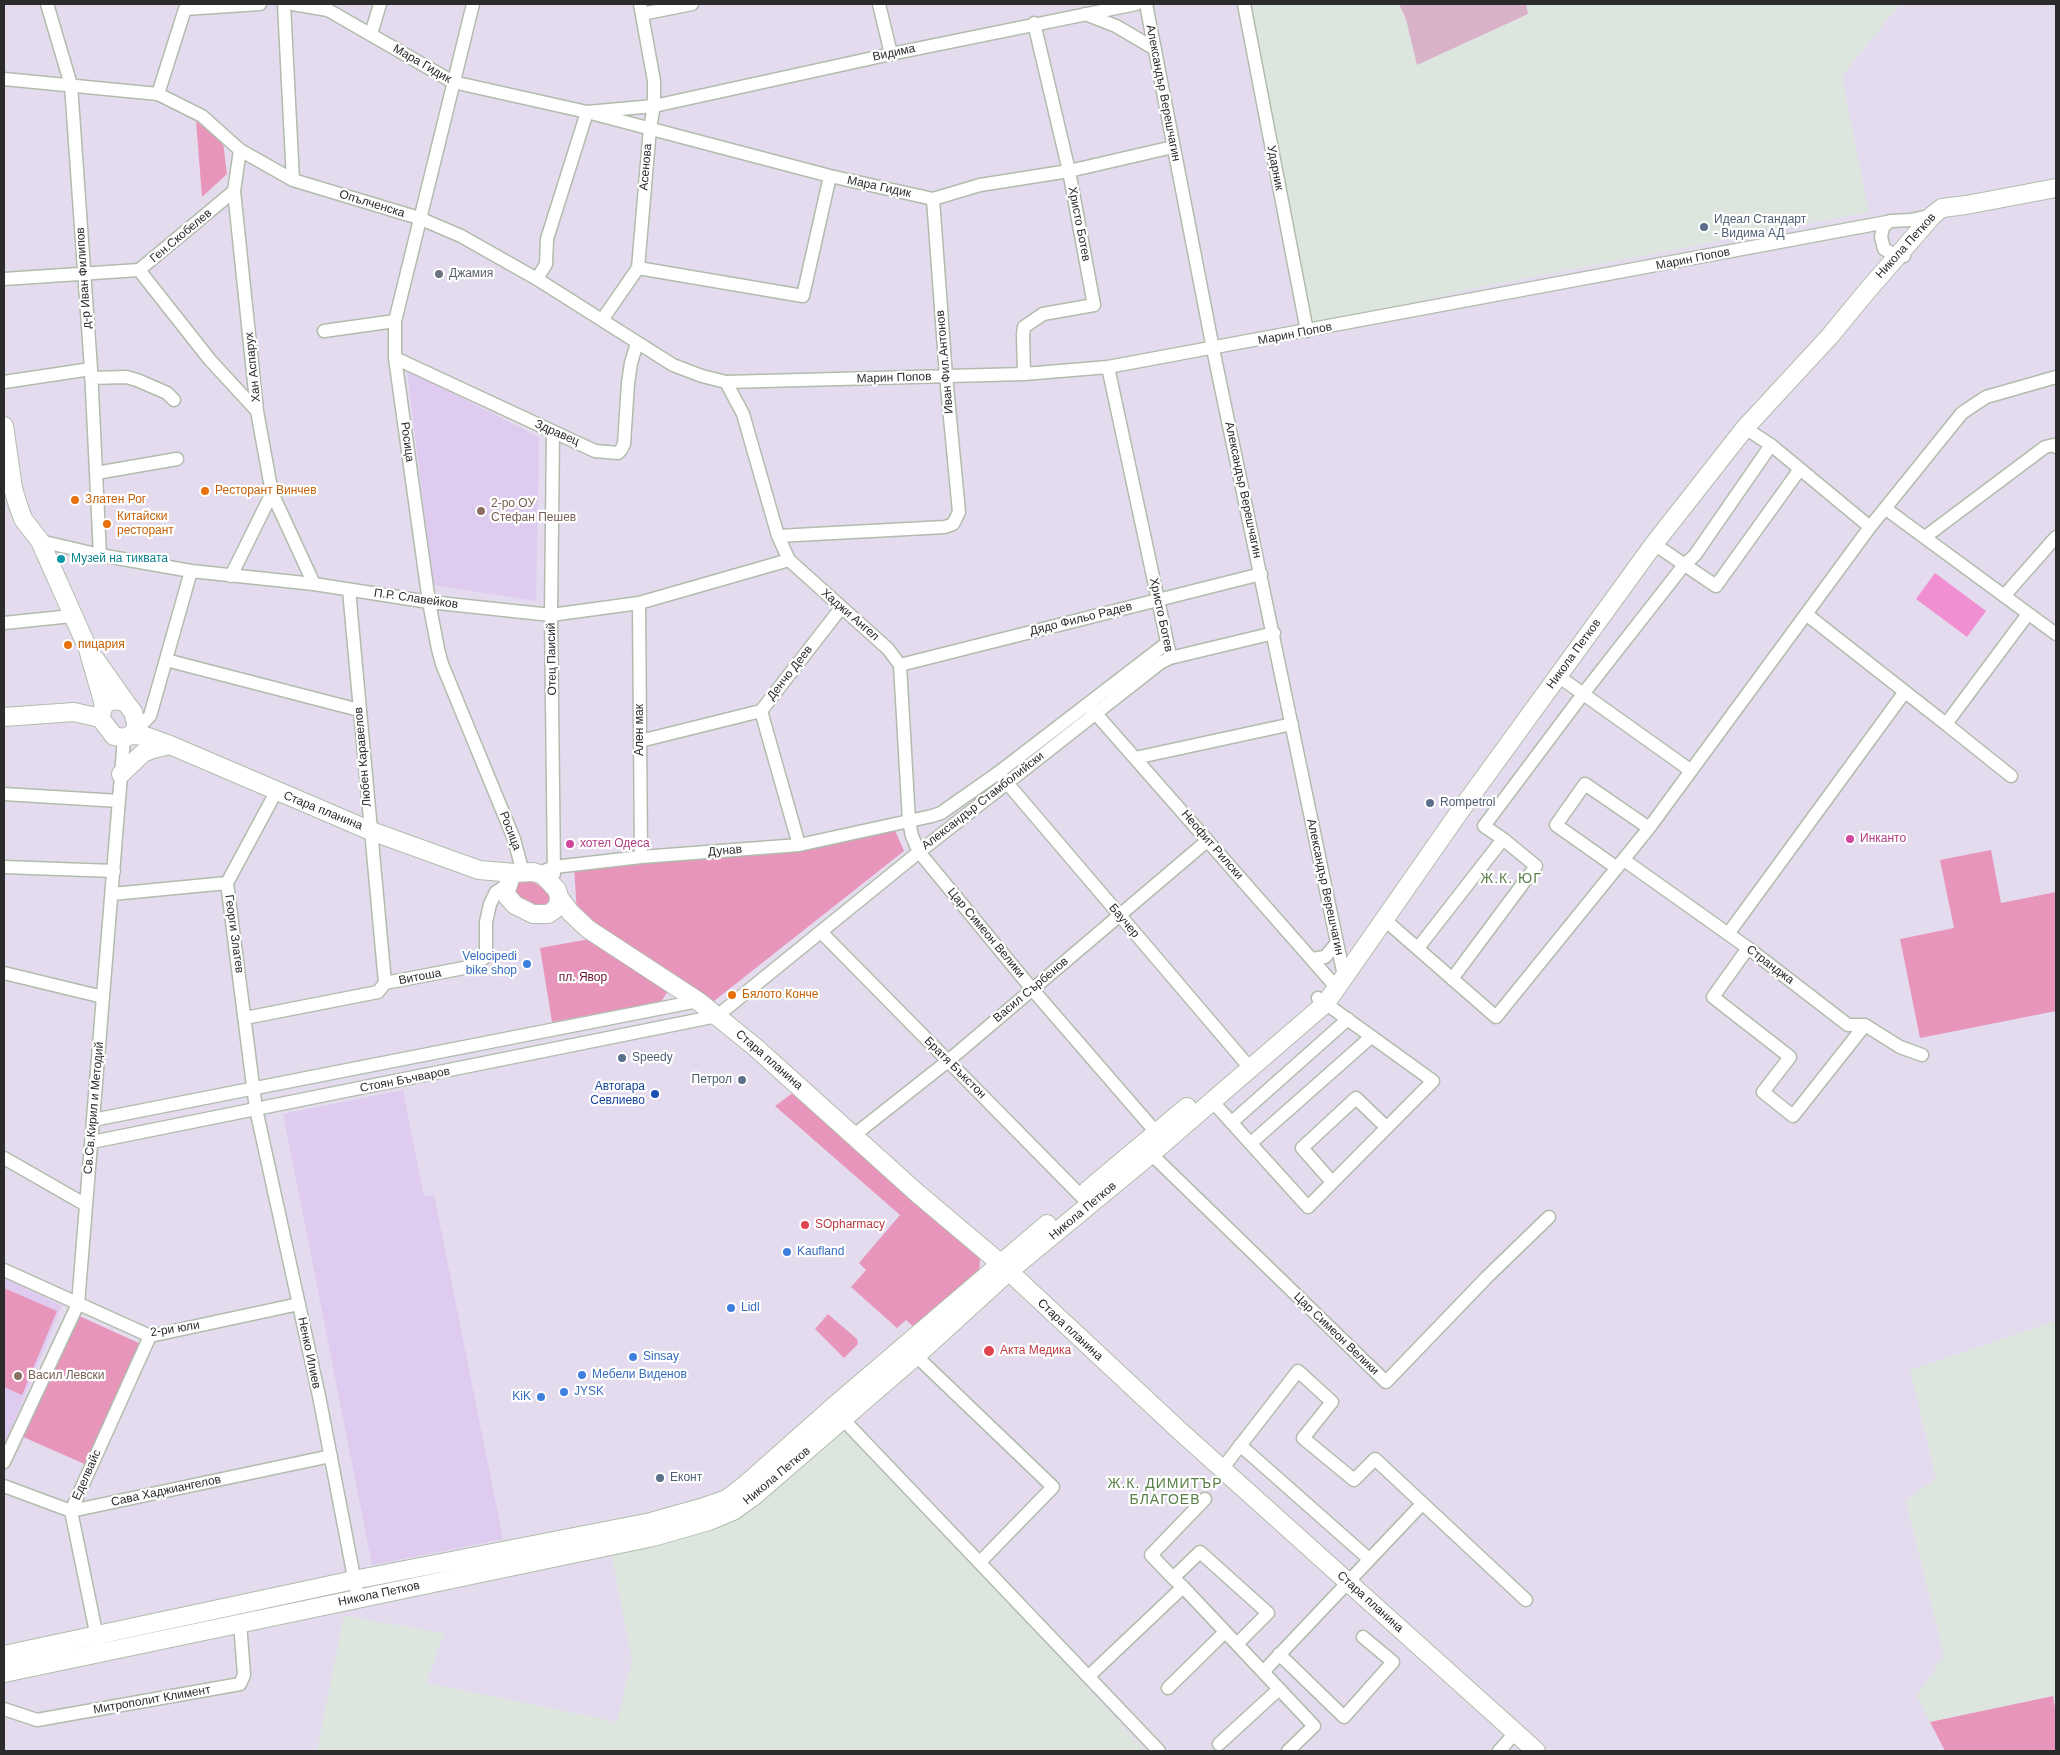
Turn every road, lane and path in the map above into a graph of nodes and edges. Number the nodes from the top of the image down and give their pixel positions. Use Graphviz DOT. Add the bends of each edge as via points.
graph roads {
  1 [pos="47,4"];
  2 [pos="260,4"];
  3 [pos="284,4"];
  4 [pos="293,4"];
  5 [pos="380,4"];
  6 [pos="473,4"];
  7 [pos="692,4"];
  8 [pos="879,4"];
  9 [pos="1136,4"];
  10 [pos="1146,4"];
  11 [pos="1244,4"];
  12 [pos="183,6"];
  13 [pos="641,9"];
  14 [pos="1085,14"];
  15 [pos="1034,23"];
  16 [pos="371,34"];
  17 [pos="1155,49"];
  18 [pos="890,54"];
  19 [pos="4,80"];
  20 [pos="453,82"];
  21 [pos="71,85"];
  22 [pos="158,94"];
  23 [pos="654,106"];
  24 [pos="587,112"];
  25 [pos="650,128"];
  26 [pos="1173,147"];
  27 [pos="240,150"];
  28 [pos="1069,171"];
  29 [pos="830,176"];
  30 [pos="293,180"];
  31 [pos="2056,188"];
  32 [pos="234,191"];
  33 [pos="933,199"];
  34 [pos="1966,205"];
  35 [pos="1932,215"];
  36 [pos="419,218"];
  37 [pos="1906,221"];
  38 [pos="1887,222"];
  39 [pos="1858,228"];
  40 [pos="1882,242"];
  41 [pos="1909,248"];
  42 [pos="638,268"];
  43 [pos="139,270"];
  44 [pos="84,274"];
  45 [pos="4,279"];
  46 [pos="537,279"];
  47 [pos="602,320"];
  48 [pos="395,321"];
  49 [pos="324,331"];
  50 [pos="1307,331"];
  51 [pos="637,343"];
  52 [pos="1214,349"];
  53 [pos="395,358"];
  54 [pos="1108,367"];
  55 [pos="91,374"];
  56 [pos="1024,374"];
  57 [pos="946,376"];
  58 [pos="2056,377"];
  59 [pos="4,382"];
  60 [pos="726,382"];
  61 [pos="174,400"];
  62 [pos="257,411"];
  63 [pos="4,426"];
  64 [pos="1745,428"];
  65 [pos="553,432"];
  66 [pos="1771,446"];
  67 [pos="2056,447"];
  68 [pos="177,459"];
  69 [pos="1800,469"];
  70 [pos="96,473"];
  71 [pos="272,493"];
  72 [pos="1886,509"];
  73 [pos="1870,527"];
  74 [pos="778,536"];
  75 [pos="1925,537"];
  76 [pos="2056,537"];
  77 [pos="40,541"];
  78 [pos="1654,544"];
  79 [pos="100,556"];
  80 [pos="789,560"];
  81 [pos="1684,565"];
  82 [pos="191,571"];
  83 [pos="1261,574"];
  84 [pos="231,576"];
  85 [pos="314,584"];
  86 [pos="349,590"];
  87 [pos="2004,596"];
  88 [pos="1158,600"];
  89 [pos="429,602"];
  90 [pos="639,603"];
  91 [pos="841,608"];
  92 [pos="1806,614"];
  93 [pos="2028,614"];
  94 [pos="551,615"];
  95 [pos="72,616"];
  96 [pos="4,624"];
  97 [pos="1274,633"];
  98 [pos="2056,634"];
  99 [pos="1167,643"];
  100 [pos="88,649"];
  101 [pos="1170,658"];
  102 [pos="166,660"];
  103 [pos="900,665"];
  104 [pos="1558,676"];
  105 [pos="1904,693"];
  106 [pos="1583,694"];
  107 [pos="1091,708"];
  108 [pos="359,710"];
  109 [pos="102,711"];
  110 [pos="761,711"];
  111 [pos="4,717"];
  112 [pos="133,724"];
  113 [pos="1292,724"];
  114 [pos="1946,724"];
  115 [pos="640,741"];
  116 [pos="170,745"];
  117 [pos="1135,758"];
  118 [pos="1690,770"];
  119 [pos="998,773"];
  120 [pos="121,774"];
  121 [pos="2011,776"];
  122 [pos="1007,783"];
  123 [pos="276,792"];
  124 [pos="4,794"];
  125 [pos="119,801"];
  126 [pos="909,821"];
  127 [pos="1649,828"];
  128 [pos="370,831"];
  129 [pos="1503,839"];
  130 [pos="1207,841"];
  131 [pos="798,845"];
  132 [pos="922,856"];
  133 [pos="641,857"];
  134 [pos="1620,864"];
  135 [pos="4,867"];
  136 [pos="114,871"];
  137 [pos="520,882"];
  138 [pos="227,884"];
  139 [pos="557,891"];
  140 [pos="112,894"];
  141 [pos="490,904"];
  142 [pos="548,914"];
  143 [pos="1120,915"];
  144 [pos="1385,920"];
  145 [pos="588,929"];
  146 [pos="821,932"];
  147 [pos="1728,934"];
  148 [pos="1337,943"];
  149 [pos="1418,948"];
  150 [pos="1748,948"];
  151 [pos="1312,959"];
  152 [pos="4,973"];
  153 [pos="1452,979"];
  154 [pos="1340,981"];
  155 [pos="385,983"];
  156 [pos="1032,989"];
  157 [pos="103,997"];
  158 [pos="1322,1000"];
  159 [pos="698,1002"];
  160 [pos="717,1016"];
  161 [pos="245,1018"];
  162 [pos="1348,1019"];
  163 [pos="1866,1025"];
  164 [pos="1371,1036"];
  165 [pos="1922,1055"];
  166 [pos="948,1061"];
  167 [pos="1247,1064"];
  168 [pos="253,1089"];
  169 [pos="1212,1101"];
  170 [pos="256,1110"];
  171 [pos="93,1120"];
  172 [pos="1232,1122"];
  173 [pos="1386,1128"];
  174 [pos="853,1136"];
  175 [pos="1161,1137"];
  176 [pos="92,1142"];
  177 [pos="1251,1143"];
  178 [pos="1146,1150"];
  179 [pos="4,1158"];
  180 [pos="1332,1182"];
  181 [pos="1086,1200"];
  182 [pos="86,1205"];
  183 [pos="1549,1217"];
  184 [pos="1004,1268"];
  185 [pos="4,1270"];
  186 [pos="78,1304"];
  187 [pos="299,1304"];
  188 [pos="150,1336"];
  189 [pos="911,1351"];
  190 [pos="838,1413"];
  191 [pos="1240,1445"];
  192 [pos="331,1456"];
  193 [pos="4,1462"];
  194 [pos="1222,1469"];
  195 [pos="4,1486"];
  196 [pos="1205,1499"];
  197 [pos="1422,1504"];
  198 [pos="71,1511"];
  199 [pos="1369,1559"];
  200 [pos="980,1562"];
  201 [pos="1173,1578"];
  202 [pos="354,1580"];
  203 [pos="1347,1581"];
  204 [pos="1183,1587"];
  205 [pos="358,1598"];
  206 [pos="1526,1600"];
  207 [pos="240,1622"];
  208 [pos="1225,1632"];
  209 [pos="1363,1636"];
  210 [pos="98,1644"];
  211 [pos="1237,1644"];
  212 [pos="1279,1654"];
  213 [pos="4,1655"];
  214 [pos="4,1672"];
  215 [pos="1263,1672"];
  216 [pos="1089,1676"];
  217 [pos="1168,1688"];
  218 [pos="1279,1689"];
  219 [pos="4,1709"];
  220 [pos="1514,1733"];
  221 [pos="1219,1744"];
  222 [pos="1159,1751"];
  223 [pos="1288,1751"];
  224 [pos="1498,1751"];
  225 [pos="1536,1751"];
  1 -- 21 [label="street, д-р Иван Филипов"];
  2 -- 12 [label="street"];
  3 -- 30 [label="street"];
  4 -- 16 [label="street, Мара Гидик" via="328,10"];
  5 -- 16 [label="street"];
  6 -- 20 [label="street, Росица"];
  7 -- 13 [label="street"];
  8 -- 18 [label="street"];
  9 -- 14 [label="street, Видима"];
  10 -- 17 [label="street, Александър Верешчагин"];
  11 -- 50 [label="street, Ударник"];
  12 -- 22 [label="street"];
  13 -- 23 [label="street, Асенова" via="654,81"];
  14 -- 15 [label="street, Видима"];
  14 -- 17 [label="street" via="1116,26"];
  15 -- 18 [label="street, Видима"];
  15 -- 28 [label="street, Христо Ботев"];
  16 -- 20 [label="street, Мара Гидик"];
  17 -- 26 [label="street, Александър Верешчагин"];
  18 -- 23 [label="street, Видима"];
  19 -- 21 [label="street, Опълченска"];
  20 -- 24 [label="street, Мара Гидик"];
  20 -- 36 [label="street, Росица"];
  21 -- 22 [label="street, Опълченска"];
  21 -- 44 [label="street, д-р Иван Филипов"];
  22 -- 27 [label="street, Опълченска" via="202,116"];
  23 -- 24 [label="street, Мара Гидик"];
  23 -- 25 [label="street, Асенова"];
  24 -- 25 [label="street, Мара Гидик"];
  24 -- 46 [label="street" via="546,239 546,264"];
  25 -- 29 [label="street, Мара Гидик"];
  25 -- 42 [label="street, Асенова"];
  26 -- 28 [label="street, Мара Гидик"];
  26 -- 52 [label="street, Александър Верешчагин"];
  27 -- 30 [label="street, Опълченска"];
  27 -- 32 [label="street, Хан Аспарух"];
  28 -- 33 [label="street, Мара Гидик" via="980,185"];
  28 -- 56 [label="street, Христо Ботев" via="1094,305 1043,314 1024,327"];
  29 -- 33 [label="street, Мара Гидик"];
  29 -- 42 [label="street" via="803,296"];
  30 -- 36 [label="street, Опълченска"];
  31 -- 34 [label="main road"];
  32 -- 43 [label="street, Ген.Скобелев"];
  32 -- 62 [label="street, Хан Аспарух"];
  33 -- 57 [label="street, Иван Фил.Антонов"];
  34 -- 35 [label="main road, Никола Петков" via="1942,208"];
  34 -- 41 [label="main road, Никола Петков" via="1946,215"];
  35 -- 37 [label="street, Марин Попов"];
  35 -- 41 [label="main road, Никола Петков"];
  36 -- 46 [label="street, Опълченска" via="461,236"];
  36 -- 48 [label="street, Росица"];
  37 -- 38 [label="street, Марин Попов"];
  37 -- 41 [label="street"];
  38 -- 39 [label="street, Марин Попов"];
  38 -- 40 [label="street" via="1881,231"];
  39 -- 40 [label="street"];
  39 -- 50 [label="street, Марин Попов"];
  40 -- 41 [label="street" via="1884,249"];
  41 -- 64 [label="main road, Никола Петков" via="1873,297 1830,336"];
  42 -- 47 [label="street, Асенова"];
  43 -- 44 [label="street, Ген.Скобелев"];
  43 -- 62 [label="street" via="210,360"];
  44 -- 45 [label="street, Ген.Скобелев"];
  44 -- 55 [label="street, д-р Иван Филипов"];
  46 -- 47 [label="street, Опълченска"];
  47 -- 51 [label="street, Опълченска"];
  48 -- 49 [label="street"];
  48 -- 53 [label="street, Росица"];
  50 -- 52 [label="street, Марин Попов"];
  51 -- 60 [label="street, Опълченска" via="673,365"];
  51 -- 65 [label="street, Здравец" via="630,363 621,450 618,453 595,450"];
  52 -- 54 [label="street, Марин Попов"];
  52 -- 83 [label="street, Александър Верешчагин"];
  53 -- 65 [label="street, Здравец"];
  53 -- 89 [label="street, Росица"];
  54 -- 56 [label="street, Марин Попов"];
  54 -- 88 [label="street, Христо Ботев"];
  55 -- 59 [label="street"];
  55 -- 61 [label="street" via="137,380 167,393"];
  55 -- 70 [label="street, д-р Иван Филипов"];
  56 -- 57 [label="street, Марин Попов"];
  57 -- 60 [label="street, Марин Попов"];
  57 -- 74 [label="street, Иван Фил.Антонов" via="959,512 953,524"];
  58 -- 72 [label="street" via="1986,397 1962,413"];
  60 -- 74 [label="street, Хаджи Ангел" via="743,414"];
  62 -- 71 [label="street, Хан Аспарух"];
  63 -- 77 [label="main road, Стара планина" via="13,488 23,519"];
  64 -- 66 [label="street"];
  64 -- 78 [label="main road, Никола Петков"];
  65 -- 94 [label="street, Отец Паисий"];
  66 -- 69 [label="street"];
  66 -- 81 [label="street" via="1695,555"];
  67 -- 75 [label="street" via="2045,447"];
  68 -- 70 [label="street"];
  69 -- 73 [label="street"];
  69 -- 81 [label="street" via="1716,586"];
  70 -- 79 [label="street, д-р Иван Филипов"];
  71 -- 84 [label="street"];
  71 -- 85 [label="street, Хан Аспарух"];
  72 -- 73 [label="street"];
  72 -- 75 [label="street"];
  73 -- 92 [label="street"];
  74 -- 80 [label="street, Хаджи Ангел"];
  75 -- 87 [label="street"];
  76 -- 87 [label="street"];
  77 -- 79 [label="street, П.Р. Славейков"];
  77 -- 95 [label="main road, Стара планина"];
  78 -- 81 [label="street"];
  78 -- 104 [label="main road, Никола Петков"];
  79 -- 82 [label="street, П.Р. Славейков"];
  80 -- 90 [label="street, П.Р. Славейков"];
  80 -- 91 [label="street, Хаджи Ангел"];
  81 -- 106 [label="street"];
  82 -- 84 [label="street, П.Р. Славейков"];
  82 -- 102 [label="street, Св.Св.Кирил и Методий"];
  83 -- 88 [label="street, Дядо Фильо Радев"];
  83 -- 97 [label="street, Александър Верешчагин"];
  84 -- 85 [label="street, П.Р. Славейков"];
  85 -- 86 [label="street, П.Р. Славейков"];
  86 -- 89 [label="street, П.Р. Славейков"];
  86 -- 108 [label="street, Любен Каравелов"];
  87 -- 93 [label="street"];
  88 -- 99 [label="street, Христо Ботев"];
  88 -- 103 [label="street, Дядо Фильо Радев"];
  89 -- 94 [label="street, П.Р. Славейков"];
  89 -- 137 [label="street, Росица" via="442,664 514,839"];
  90 -- 94 [label="street, П.Р. Славейков"];
  90 -- 115 [label="street, Ален мак"];
  91 -- 103 [label="street, Хаджи Ангел" via="888,649"];
  91 -- 110 [label="street, Денчо Деев"];
  92 -- 105 [label="street"];
  92 -- 118 [label="street"];
  93 -- 98 [label="street"];
  93 -- 114 [label="street"];
  94 -- 137 [label="street, Отец Паисий"];
  95 -- 96 [label="street"];
  95 -- 100 [label="main road, Стара планина"];
  97 -- 101 [label="street, Александър Стамболийски"];
  97 -- 113 [label="street, Александър Верешчагин"];
  99 -- 101 [label="street, Христо Ботев"];
  99 -- 107 [label="street, Александър Стамболийски"];
  100 -- 109 [label="main road, Стара планина"];
  100 -- 112 [label="main road, Стара планина"];
  101 -- 107 [label="street, Александър Стамболийски"];
  102 -- 108 [label="street"];
  102 -- 112 [label="street, Св.Св.Кирил и Методий" via="150,716"];
  103 -- 126 [label="street"];
  104 -- 106 [label="street"];
  104 -- 144 [label="main road, Никола Петков"];
  105 -- 114 [label="street"];
  105 -- 147 [label="street"];
  106 -- 118 [label="street"];
  106 -- 129 [label="street" via="1484,826"];
  107 -- 117 [label="street, Неофит Рилски"];
  107 -- 119 [label="street, Александър Стамболийски"];
  107 -- 122 [label="street, Александър Стамболийски"];
  108 -- 128 [label="street, Любен Каравелов"];
  109 -- 111 [label="main road"];
  109 -- 112 [label="main road" via="116,700"];
  109 -- 112 [label="main road" via="114,736"];
  110 -- 115 [label="street, Денчо Деев"];
  110 -- 131 [label="street"];
  112 -- 116 [label="main road, Стара планина"];
  112 -- 120 [label="street, Св.Св.Кирил и Методий"];
  113 -- 117 [label="street"];
  113 -- 148 [label="street, Александър Верешчагин"];
  114 -- 121 [label="street"];
  115 -- 133 [label="street, Ален мак"];
  116 -- 120 [label="main road" via="143,753"];
  116 -- 123 [label="main road, Стара планина"];
  117 -- 130 [label="street, Неофит Рилски"];
  118 -- 127 [label="street"];
  119 -- 122 [label="street, Баучер"];
  119 -- 126 [label="street, Александър Стамболийски" via="941,813"];
  120 -- 125 [label="street, Св.Св.Кирил и Методий"];
  122 -- 132 [label="street, Александър Стамболийски"];
  122 -- 143 [label="street, Баучер"];
  123 -- 128 [label="main road, Стара планина"];
  123 -- 138 [label="street, Георги Златев"];
  124 -- 125 [label="street"];
  125 -- 136 [label="street, Св.Св.Кирил и Методий"];
  126 -- 131 [label="street, Дунав"];
  126 -- 132 [label="street"];
  127 -- 134 [label="street"];
  127 -- 134 [label="street, Странджа" via="1586,784 1556,825"];
  128 -- 137 [label="main road, Стара планина"];
  128 -- 155 [label="street, Любен Каравелов"];
  129 -- 149 [label="street"];
  129 -- 153 [label="street" via="1536,866"];
  130 -- 143 [label="street, Васил Сърбенов"];
  130 -- 151 [label="street, Неофит Рилски"];
  131 -- 133 [label="street, Дунав"];
  132 -- 146 [label="street, Александър Стамболийски"];
  132 -- 156 [label="street, Цар Симеон Велики"];
  133 -- 137 [label="street, Дунав"];
  134 -- 147 [label="street, Странджа"];
  134 -- 153 [label="street" via="1496,1017"];
  135 -- 136 [label="street"];
  136 -- 140 [label="street, Св.Св.Кирил и Методий"];
  137 -- 139 [label="main road, Стара планина"];
  137 -- 141 [label="street"];
  137 -- 141 [label="street, Витоша" via="496,892"];
  137 -- 142 [label="main road, Стара планина" via="533,914"];
  138 -- 140 [label="street"];
  138 -- 161 [label="street, Георги Златев"];
  139 -- 142 [label="main road" via="558,905"];
  139 -- 145 [label="main road, Стара планина" via="570,912"];
  140 -- 157 [label="street, Св.Св.Кирил и Методий"];
  141 -- 155 [label="street, Витоша" via="483,959 464,968"];
  142 -- 145 [label="main road, Стара планина"];
  143 -- 156 [label="street, Васил Сърбенов"];
  143 -- 167 [label="street, Баучер"];
  144 -- 149 [label="street"];
  144 -- 154 [label="main road, Никола Петков"];
  145 -- 159 [label="main road, Стара планина"];
  146 -- 160 [label="street, Александър Стамболийски"];
  146 -- 166 [label="street, Братя Бъкстон"];
  147 -- 150 [label="street, Странджа"];
  148 -- 151 [label="street" via="1325,957"];
  148 -- 154 [label="street, Александър Верешчагин"];
  149 -- 153 [label="street"];
  150 -- 163 [label="street, Странджа" via="1848,1025"];
  150 -- 163 [label="street" via="1713,997 1790,1057 1763,1092 1793,1116"];
  151 -- 154 [label="street, Неофит Рилски"];
  152 -- 157 [label="street"];
  154 -- 158 [label="main road, Никола Петков"];
  155 -- 161 [label="street, Витоша" via="378,992"];
  156 -- 166 [label="street, Васил Сърбенов"];
  156 -- 175 [label="street, Цар Симеон Велики"];
  157 -- 171 [label="street, Св.Св.Кирил и Методий"];
  158 -- 162 [label="street"];
  158 -- 167 [label="main road, Никола Петков"];
  159 -- 160 [label="main road, Стара планина"];
  159 -- 168 [label="street, Стоян Бъчваров"];
  160 -- 170 [label="street, Стоян Бъчваров"];
  160 -- 174 [label="main road, Стара планина" via="795,1081"];
  161 -- 168 [label="street, Георги Златев"];
  162 -- 164 [label="street"];
  162 -- 172 [label="street"];
  163 -- 165 [label="street, Странджа" via="1900,1047"];
  164 -- 173 [label="street" via="1433,1081"];
  164 -- 177 [label="street"];
  166 -- 174 [label="street, Васил Сърбенов"];
  166 -- 181 [label="street, Братя Бъкстон"];
  167 -- 169 [label="main road, Никола Петков"];
  167 -- 175 [label="main road, Никола Петков"];
  168 -- 170 [label="street, Ненко Илиев"];
  168 -- 171 [label="street, Стоян Бъчваров"];
  169 -- 172 [label="street"];
  169 -- 175 [label="main road, Никола Петков"];
  170 -- 176 [label="street, Стоян Бъчваров"];
  170 -- 187 [label="street, Ненко Илиев"];
  171 -- 176 [label="street, Св.Св.Кирил и Методий"];
  172 -- 177 [label="street"];
  173 -- 180 [label="street"];
  173 -- 180 [label="street" via="1356,1098 1302,1148"];
  174 -- 184 [label="main road, Стара планина"];
  175 -- 178 [label="main road, Никола Петков"];
  176 -- 182 [label="street, Св.Св.Кирил и Методий"];
  177 -- 180 [label="street" via="1308,1207"];
  178 -- 181 [label="main road, Никола Петков"];
  178 -- 183 [label="street, Цар Симеон Велики" via="1386,1382"];
  179 -- 182 [label="street"];
  181 -- 184 [label="main road, Никола Петков"];
  182 -- 186 [label="street, Св.Св.Кирил и Методий"];
  184 -- 189 [label="main road, Никола Петков"];
  184 -- 194 [label="main road, Стара планина"];
  185 -- 186 [label="street, 2-ри юли"];
  186 -- 188 [label="street, 2-ри юли"];
  186 -- 193 [label="street, Св.Св.Кирил и Методий"];
  187 -- 188 [label="street, 2-ри юли"];
  187 -- 192 [label="street, Ненко Илиев"];
  188 -- 198 [label="street, Еделвайс"];
  189 -- 190 [label="main road, Никола Петков"];
  189 -- 200 [label="street" via="1053,1487"];
  190 -- 200 [label="street"];
  190 -- 202 [label="main road, Никола Петков" via="719,1502 650,1522"];
  190 -- 205 [label="main road, Никола Петков" via="754,1496 733,1511 709,1521 653,1537"];
  191 -- 194 [label="street"];
  191 -- 197 [label="street" via="1298,1371 1332,1402 1303,1438 1354,1480 1375,1459"];
  191 -- 199 [label="street"];
  192 -- 198 [label="street, Сава Хаджиангелов"];
  192 -- 202 [label="street, Ненко Илиев"];
  194 -- 203 [label="main road, Стара планина"];
  195 -- 198 [label="street"];
  196 -- 201 [label="street" via="1151,1555"];
  197 -- 199 [label="street"];
  197 -- 206 [label="street"];
  198 -- 210 [label="street, Еделвайс"];
  199 -- 203 [label="street"];
  200 -- 216 [label="street"];
  201 -- 204 [label="street"];
  201 -- 211 [label="street" via="1200,1552 1268,1613"];
  202 -- 205 [label="street, Ненко Илиев"];
  202 -- 210 [label="main road, Никола Петков"];
  203 -- 212 [label="street"];
  203 -- 220 [label="main road, Стара планина"];
  204 -- 208 [label="street"];
  204 -- 216 [label="street"];
  205 -- 207 [label="main road, Никола Петков"];
  207 -- 210 [label="main road, Никола Петков"];
  207 -- 219 [label="street, Митрополит Климент" via="244,1675 240,1684 37,1720"];
  208 -- 211 [label="street"];
  208 -- 217 [label="street"];
  209 -- 212 [label="street" via="1393,1662 1344,1717"];
  210 -- 213 [label="main road, Никола Петков"];
  210 -- 214 [label="main road, Никола Петков"];
  211 -- 215 [label="street"];
  212 -- 215 [label="street"];
  215 -- 218 [label="street"];
  216 -- 222 [label="street"];
  218 -- 221 [label="street"];
  218 -- 223 [label="street" via="1314,1726"];
  220 -- 224 [label="street"];
  220 -- 225 [label="main road, Стара планина"];
}
